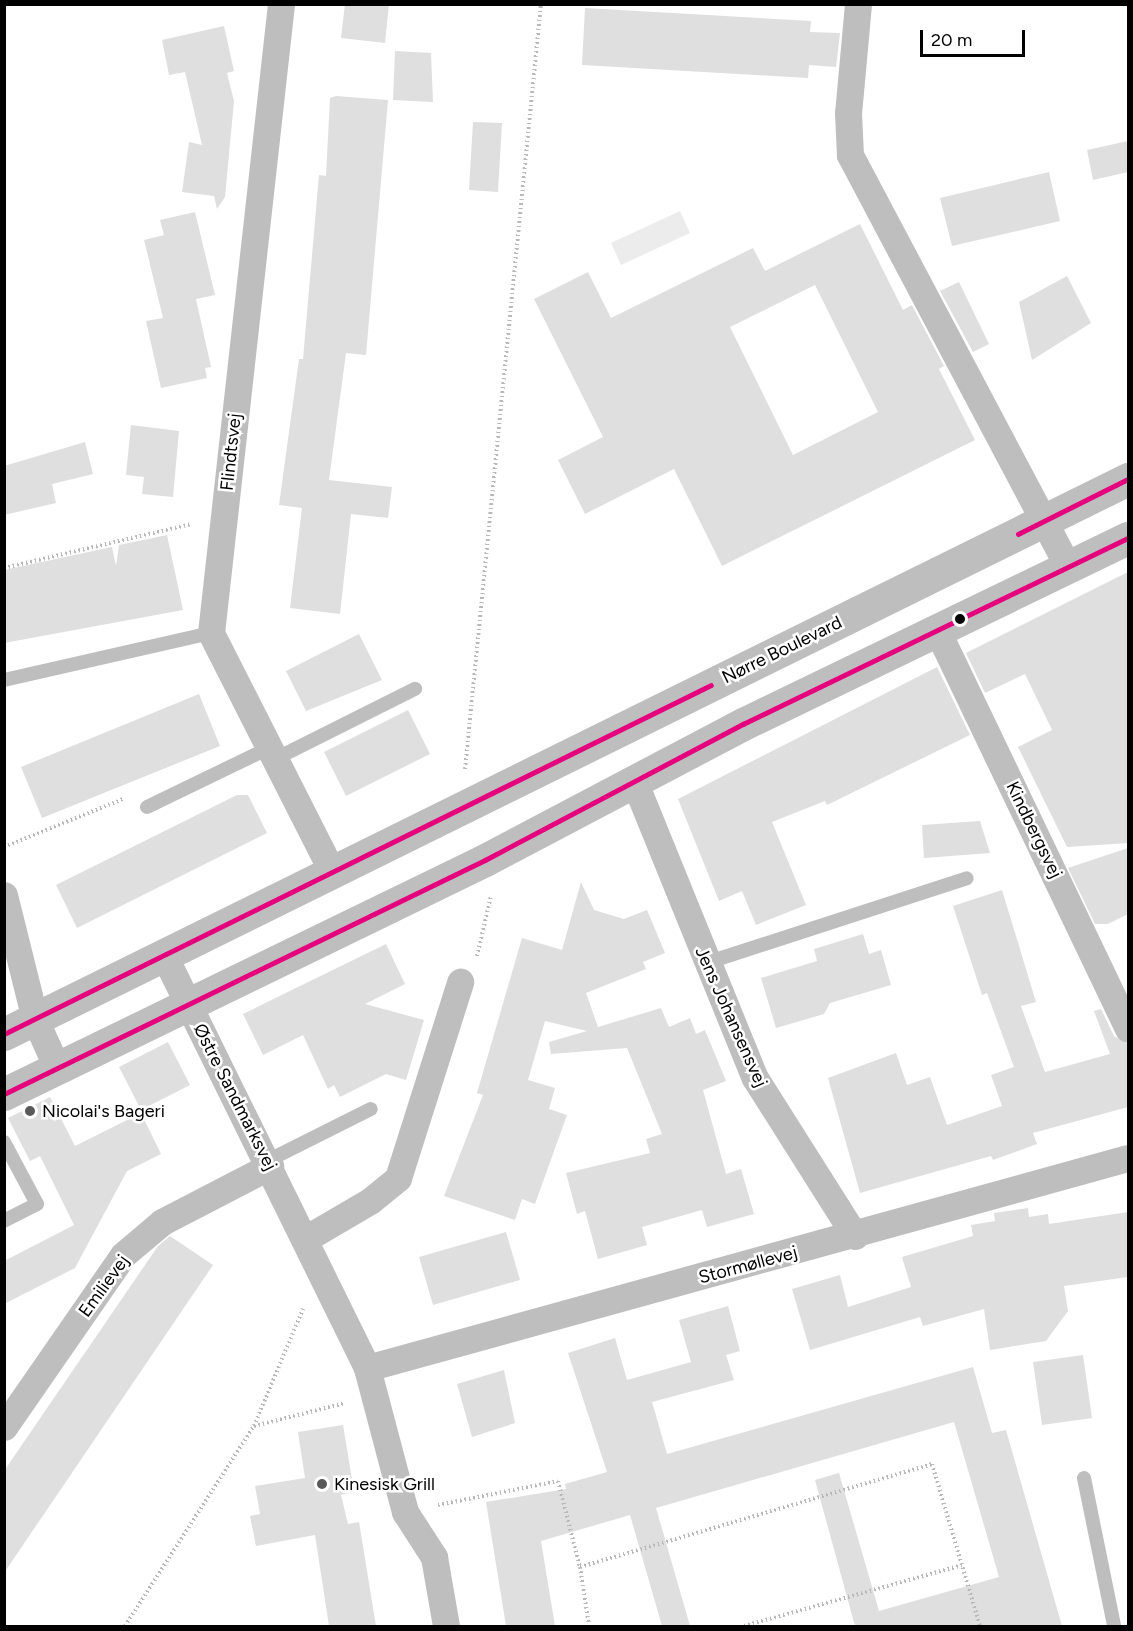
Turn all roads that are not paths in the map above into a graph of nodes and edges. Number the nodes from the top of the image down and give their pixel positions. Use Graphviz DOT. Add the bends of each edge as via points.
graph roads {
  1 [pos="280,4"];
  2 [pos="858,4"];
  3 [pos="1128,479"];
  4 [pos="1044,521"];
  5 [pos="1128,538"];
  6 [pos="1069,568"];
  7 [pos="938,632"];
  8 [pos="212,633"];
  9 [pos="4,680"];
  10 [pos="415,689"];
  11 [pos="270,755"];
  12 [pos="635,783"];
  13 [pos="147,807"];
  14 [pos="332,872"];
  15 [pos="967,878"];
  16 [pos="4,895"];
  17 [pos="165,955"];
  18 [pos="706,963"];
  19 [pos="460,982"];
  20 [pos="189,1005"];
  21 [pos="35,1019"];
  22 [pos="1128,1029"];
  23 [pos="4,1034"];
  24 [pos="57,1068"];
  25 [pos="4,1094"];
  26 [pos="371,1109"];
  27 [pos="4,1142"];
  28 [pos="1128,1158"];
  29 [pos="269,1163"];
  30 [pos="4,1221"];
  31 [pos="855,1236"];
  32 [pos="305,1239"];
  33 [pos="367,1368"];
  34 [pos="4,1427"];
  35 [pos="1084,1478"];
  36 [pos="446,1626"];
  37 [pos="1114,1626"];
  1 -- 8 [label="street, Flindtsvej"];
  2 -- 4 [label="street" via="848,113 850,155"];
  3 -- 4 [label="street, Nørre Boulevard"];
  4 -- 6 [label="street"];
  4 -- 14 [label="street, Nørre Boulevard"];
  5 -- 6 [label="street"];
  6 -- 7 [label="street"];
  7 -- 12 [label="street" via="743,724"];
  7 -- 22 [label="street, Kindbergsvej"];
  8 -- 9 [label="lane"];
  8 -- 11 [label="street"];
  10 -- 11 [label="lane"];
  11 -- 13 [label="lane"];
  11 -- 14 [label="street"];
  12 -- 18 [label="street, Jens Johansensvej"];
  12 -- 20 [label="street"];
  14 -- 17 [label="street, Nørre Boulevard"];
  15 -- 18 [label="lane"];
  16 -- 21 [label="street"];
  17 -- 20 [label="street, Østre Sandmarksvej"];
  17 -- 21 [label="street, Nørre Boulevard"];
  18 -- 31 [label="street, Jens Johansensvej" via="755,1078"];
  19 -- 32 [label="street" via="398,1178 370,1200"];
  20 -- 24 [label="street"];
  20 -- 29 [label="street, Østre Sandmarksvej"];
  21 -- 23 [label="street, Nørre Boulevard"];
  21 -- 24 [label="street"];
  24 -- 25 [label="street"];
  26 -- 29 [label="lane"];
  27 -- 30 [label="lane" via="37,1204"];
  28 -- 31 [label="street, Stormøllevej"];
  29 -- 32 [label="street, Østre Sandmarksvej"];
  29 -- 34 [label="street, Emilievej" via="162,1222 123,1255"];
  31 -- 33 [label="street, Stormøllevej"];
  32 -- 33 [label="street, Østre Sandmarksvej"];
  33 -- 36 [label="street, Østre Sandmarksvej" via="405,1512 434,1557"];
  35 -- 37 [label="lane"];
}
